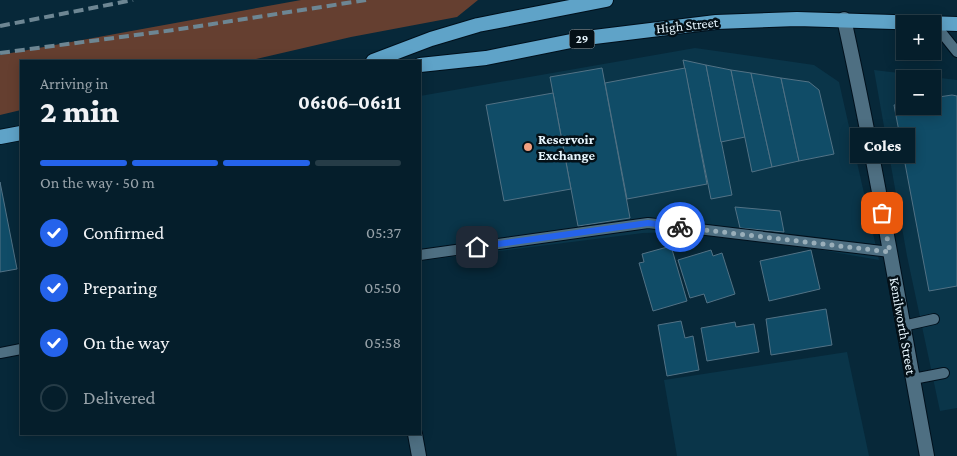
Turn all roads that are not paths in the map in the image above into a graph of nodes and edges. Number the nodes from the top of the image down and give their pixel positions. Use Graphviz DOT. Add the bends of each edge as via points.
graph roads {
  1 [pos="606,0"];
  2 [pos="844,20"];
  3 [pos="896,21"];
  4 [pos="941,23"];
  5 [pos="957,24"];
  6 [pos="941,32"];
  7 [pos="957,52"];
  8 [pos="376,60"];
  9 [pos="421,65"];
  10 [pos="20,132"];
  11 [pos="0,136"];
  12 [pos="890,252"];
  13 [pos="421,255"];
  14 [pos="934,319"];
  15 [pos="903,326"];
  16 [pos="20,349"];
  17 [pos="0,353"];
  18 [pos="944,373"];
  19 [pos="913,379"];
  20 [pos="415,435"];
  21 [pos="419,456"];
  22 [pos="927,456"];
  1 -- 8 [label="main road" via="478,25"];
  2 -- 3 [label="main road, High Street / 29"];
  2 -- 9 [label="main road, High Street / 29" via="745,20 682,25 586,38 486,58"];
  2 -- 12 [label="street, Kenilworth Street"];
  4 -- 5 [label="main road, High Street / 29"];
  6 -- 7 [label="lane"];
  10 -- 11 [label="main road"];
  12 -- 13 [label="lane" via="648,223"];
  12 -- 15 [label="street, Kenilworth Street"];
  14 -- 15 [label="lane"];
  15 -- 19 [label="street, Kenilworth Street"];
  16 -- 17 [label="lane"];
  18 -- 19 [label="lane"];
  19 -- 22 [label="street, Kenilworth Street"];
  20 -- 21 [label="street"];
}
